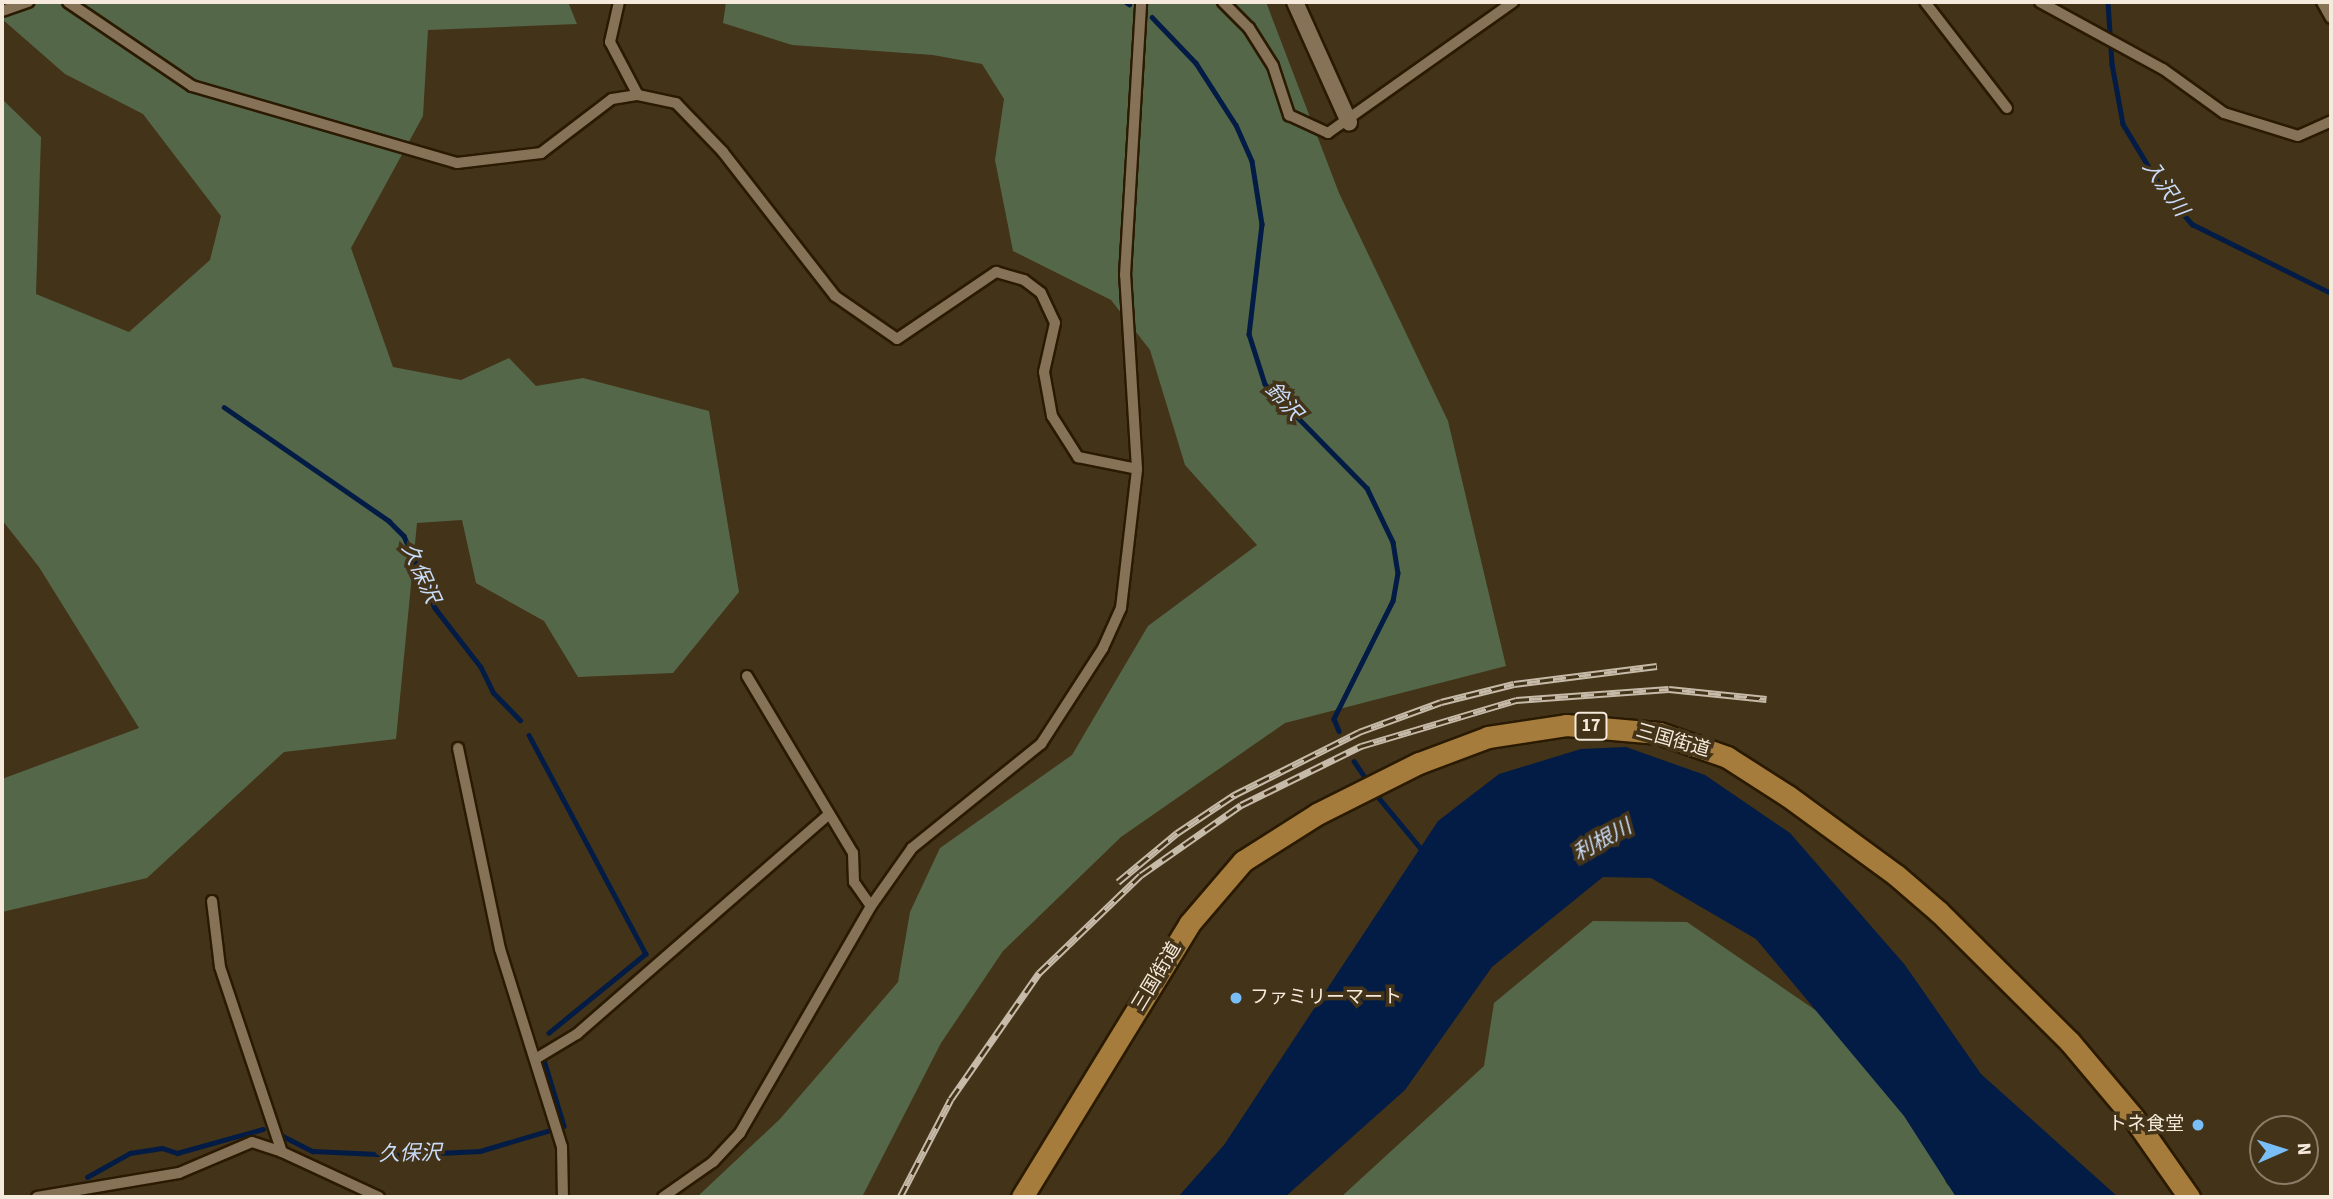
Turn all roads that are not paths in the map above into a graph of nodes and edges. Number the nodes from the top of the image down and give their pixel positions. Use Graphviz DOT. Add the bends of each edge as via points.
graph roads {
  1 [pos="28,2"];
  2 [pos="68,2"];
  3 [pos="619,2"];
  4 [pos="1141,2"];
  5 [pos="1223,2"];
  6 [pos="1295,2"];
  7 [pos="1513,2"];
  8 [pos="1925,2"];
  9 [pos="2040,2"];
  10 [pos="2322,2"];
  11 [pos="2,10"];
  12 [pos="2331,18"];
  13 [pos="638,95"];
  14 [pos="2007,108"];
  15 [pos="2331,121"];
  16 [pos="1349,122"];
  17 [pos="1136,469"];
  18 [pos="747,676"];
  19 [pos="458,748"];
  20 [pos="827,816"];
  21 [pos="212,901"];
  22 [pos="871,906"];
  23 [pos="537,1058"];
  24 [pos="282,1152"];
  25 [pos="37,1197"];
  26 [pos="379,1197"];
  27 [pos="563,1197"];
  28 [pos="663,1197"];
  29 [pos="1022,1197"];
  30 [pos="2189,1197"];
  1 -- 11 [label="street"];
  2 -- 13 [label="street" via="192,86 457,163 541,153 612,99"];
  3 -- 13 [label="street" via="610,42"];
  4 -- 17 [label="street" via="1125,275"];
  5 -- 16 [label="street" via="1249,28 1273,66 1289,115 1328,134"];
  6 -- 16 [label="street"];
  7 -- 16 [label="street"];
  8 -- 14 [label="street"];
  9 -- 15 [label="street" via="2119,44 2224,113 2298,136"];
  10 -- 12 [label="street"];
  13 -- 17 [label="street" via="676,103 723,152 835,296 897,339 996,272 1024,280 1041,293 1055,323 1044,372 1052,416 1078,457"];
  17 -- 22 [label="street" via="1121,608 1103,648 1041,744 912,848"];
  18 -- 20 [label="street"];
  19 -- 23 [label="street" via="500,949"];
  20 -- 22 [label="street" via="853,853 854,881"];
  20 -- 23 [label="street" via="577,1034"];
  21 -- 24 [label="street" via="220,967"];
  22 -- 28 [label="street" via="740,1133 713,1162"];
  23 -- 27 [label="street" via="562,1147"];
  24 -- 25 [label="street" via="252,1142 179,1173"];
  24 -- 26 [label="street"];
  29 -- 30 [label="highway, 三国街道 / 17" via="1189,924 1243,861 1317,814 1419,763 1488,737 1566,725 1660,733 1727,758 1896,875 2069,1041 2133,1117"];
}
